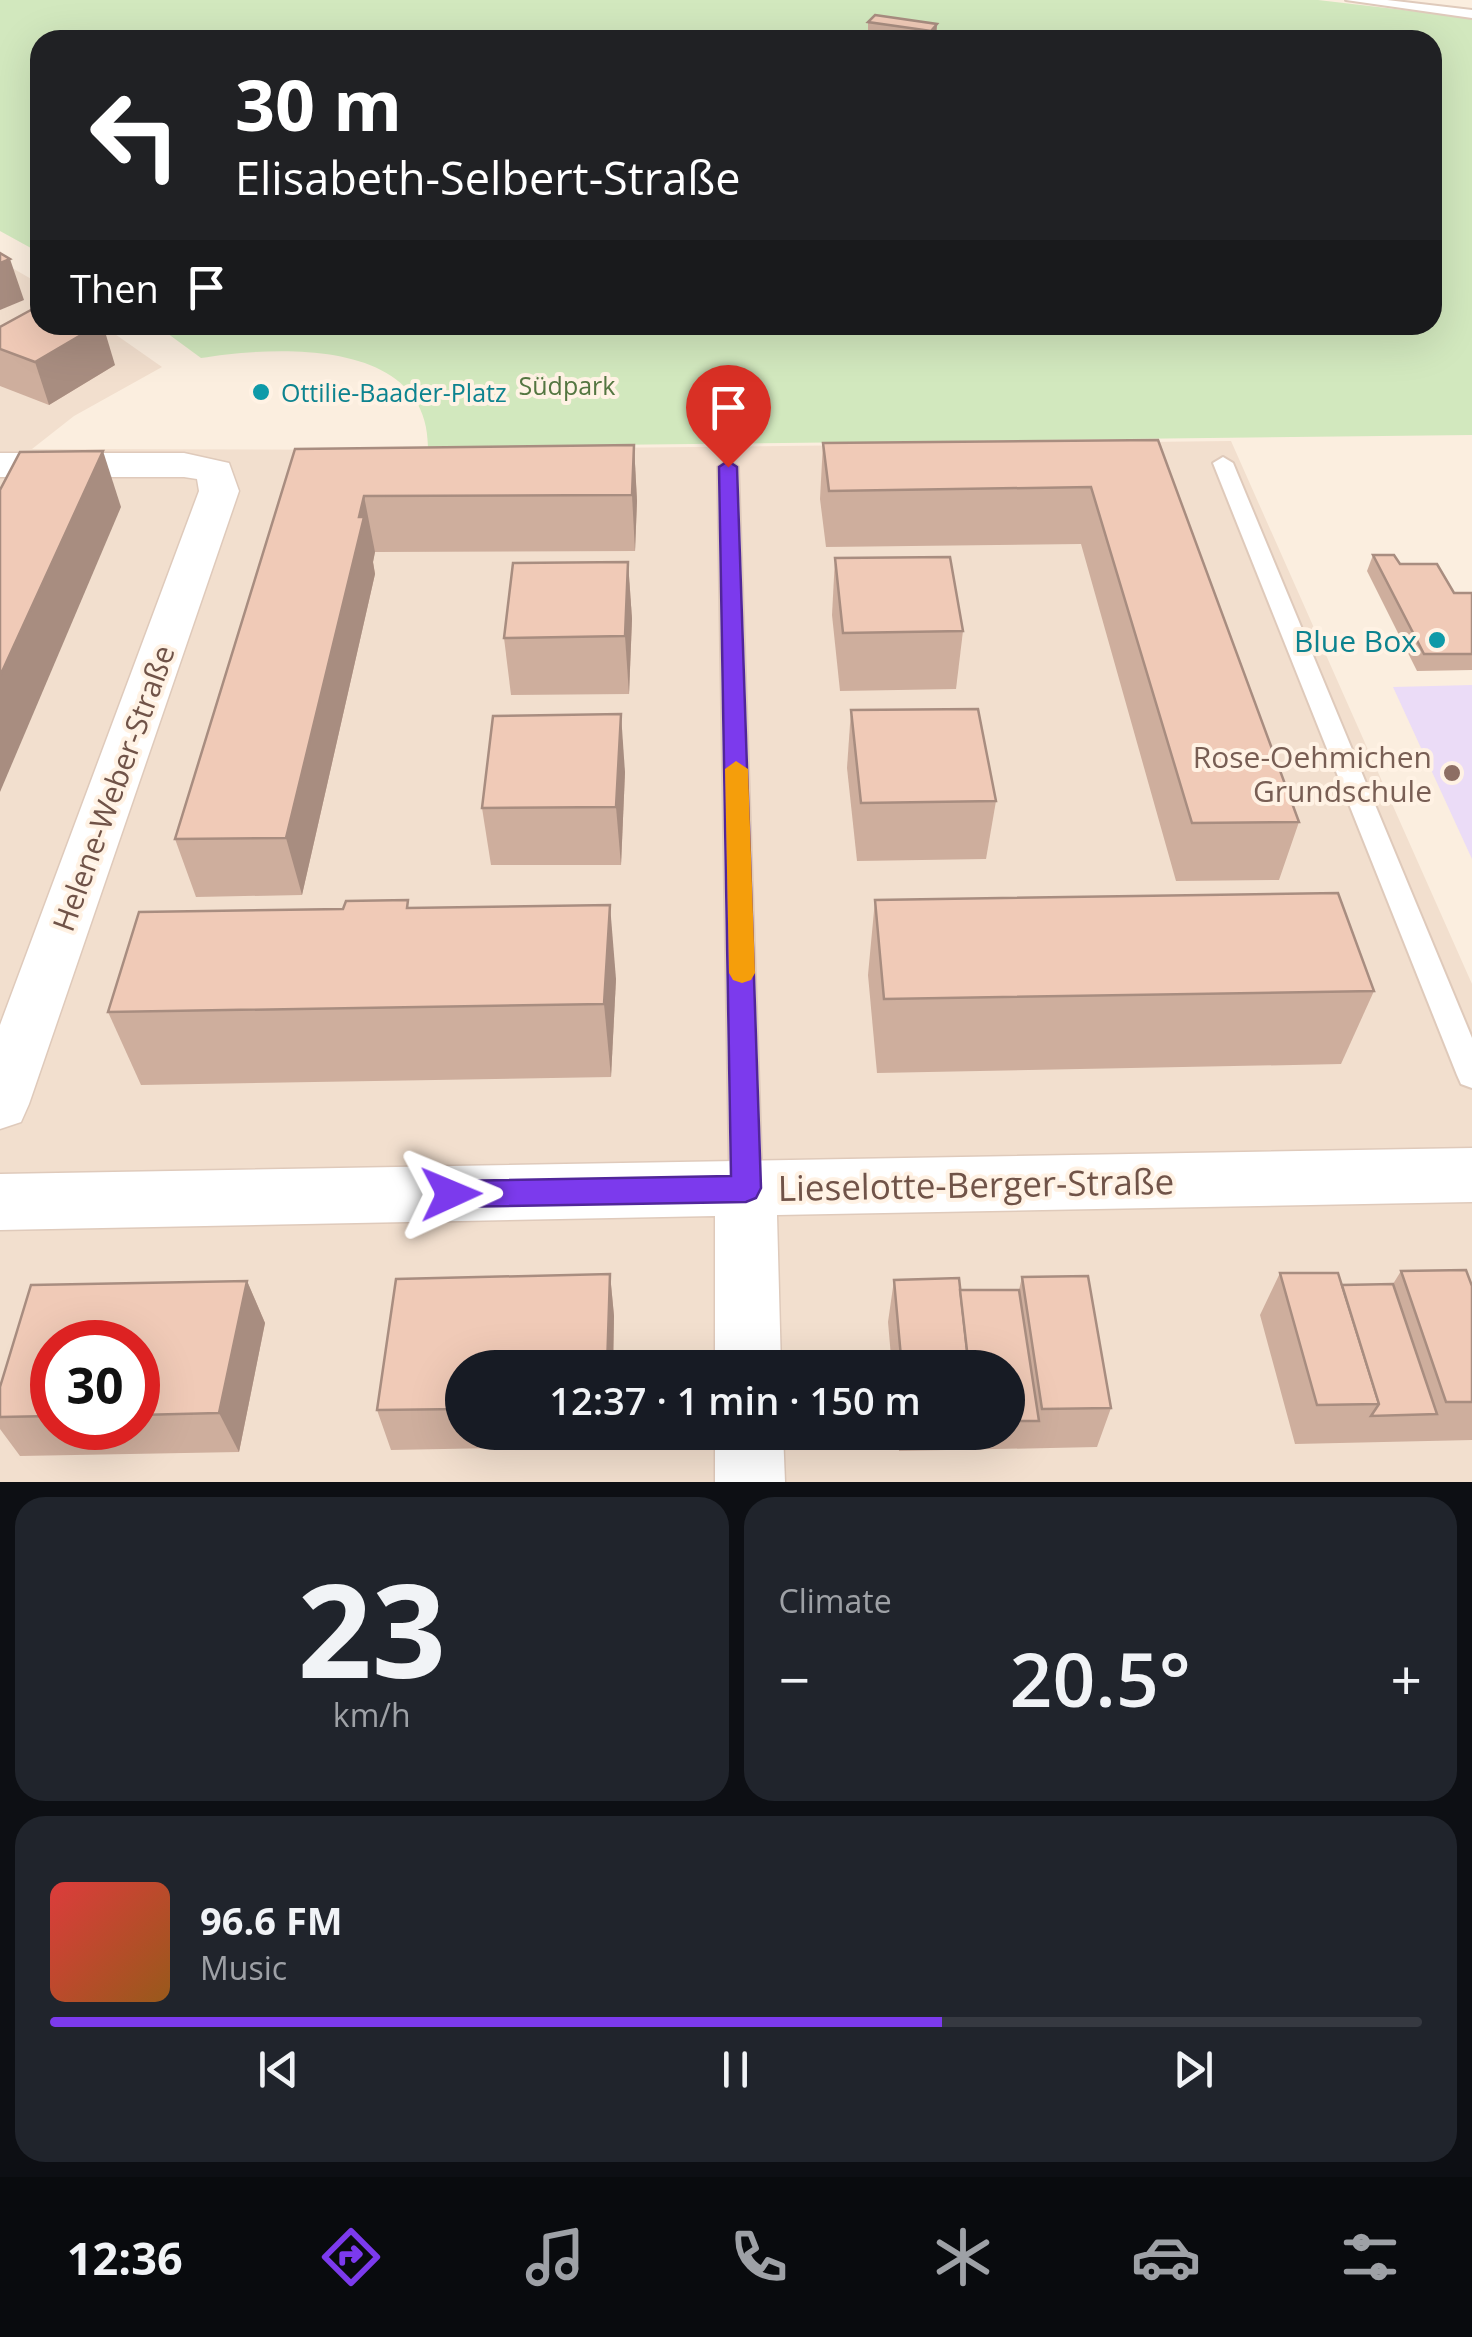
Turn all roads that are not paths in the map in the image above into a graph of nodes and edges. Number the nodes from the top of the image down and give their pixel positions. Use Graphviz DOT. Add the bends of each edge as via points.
graph roads {
  1 [pos="1353,0"];
  2 [pos="1472,14"];
  3 [pos="1222,463"];
  4 [pos="0,465"];
  5 [pos="728,467"];
  6 [pos="1472,1075"];
  7 [pos="0,1104"];
  8 [pos="1472,1175"];
  9 [pos="746,1188"];
  10 [pos="0,1202"];
  11 [pos="748,1350"];
  12 [pos="750,1450"];
  13 [pos="750,1482"];
  1 -- 2 [label="lane"];
  3 -- 6 [label="lane"];
  4 -- 7 [label="street, Helene-Weber-Straße" via="184,464 216,471 219,491"];
  5 -- 9 [label="lane"];
  8 -- 9 [label="street, Lieselotte-Berger-Straße"];
  9 -- 10 [label="street, Lieselotte-Berger-Straße"];
  9 -- 11 [label="street"];
  12 -- 13 [label="street"];
}
